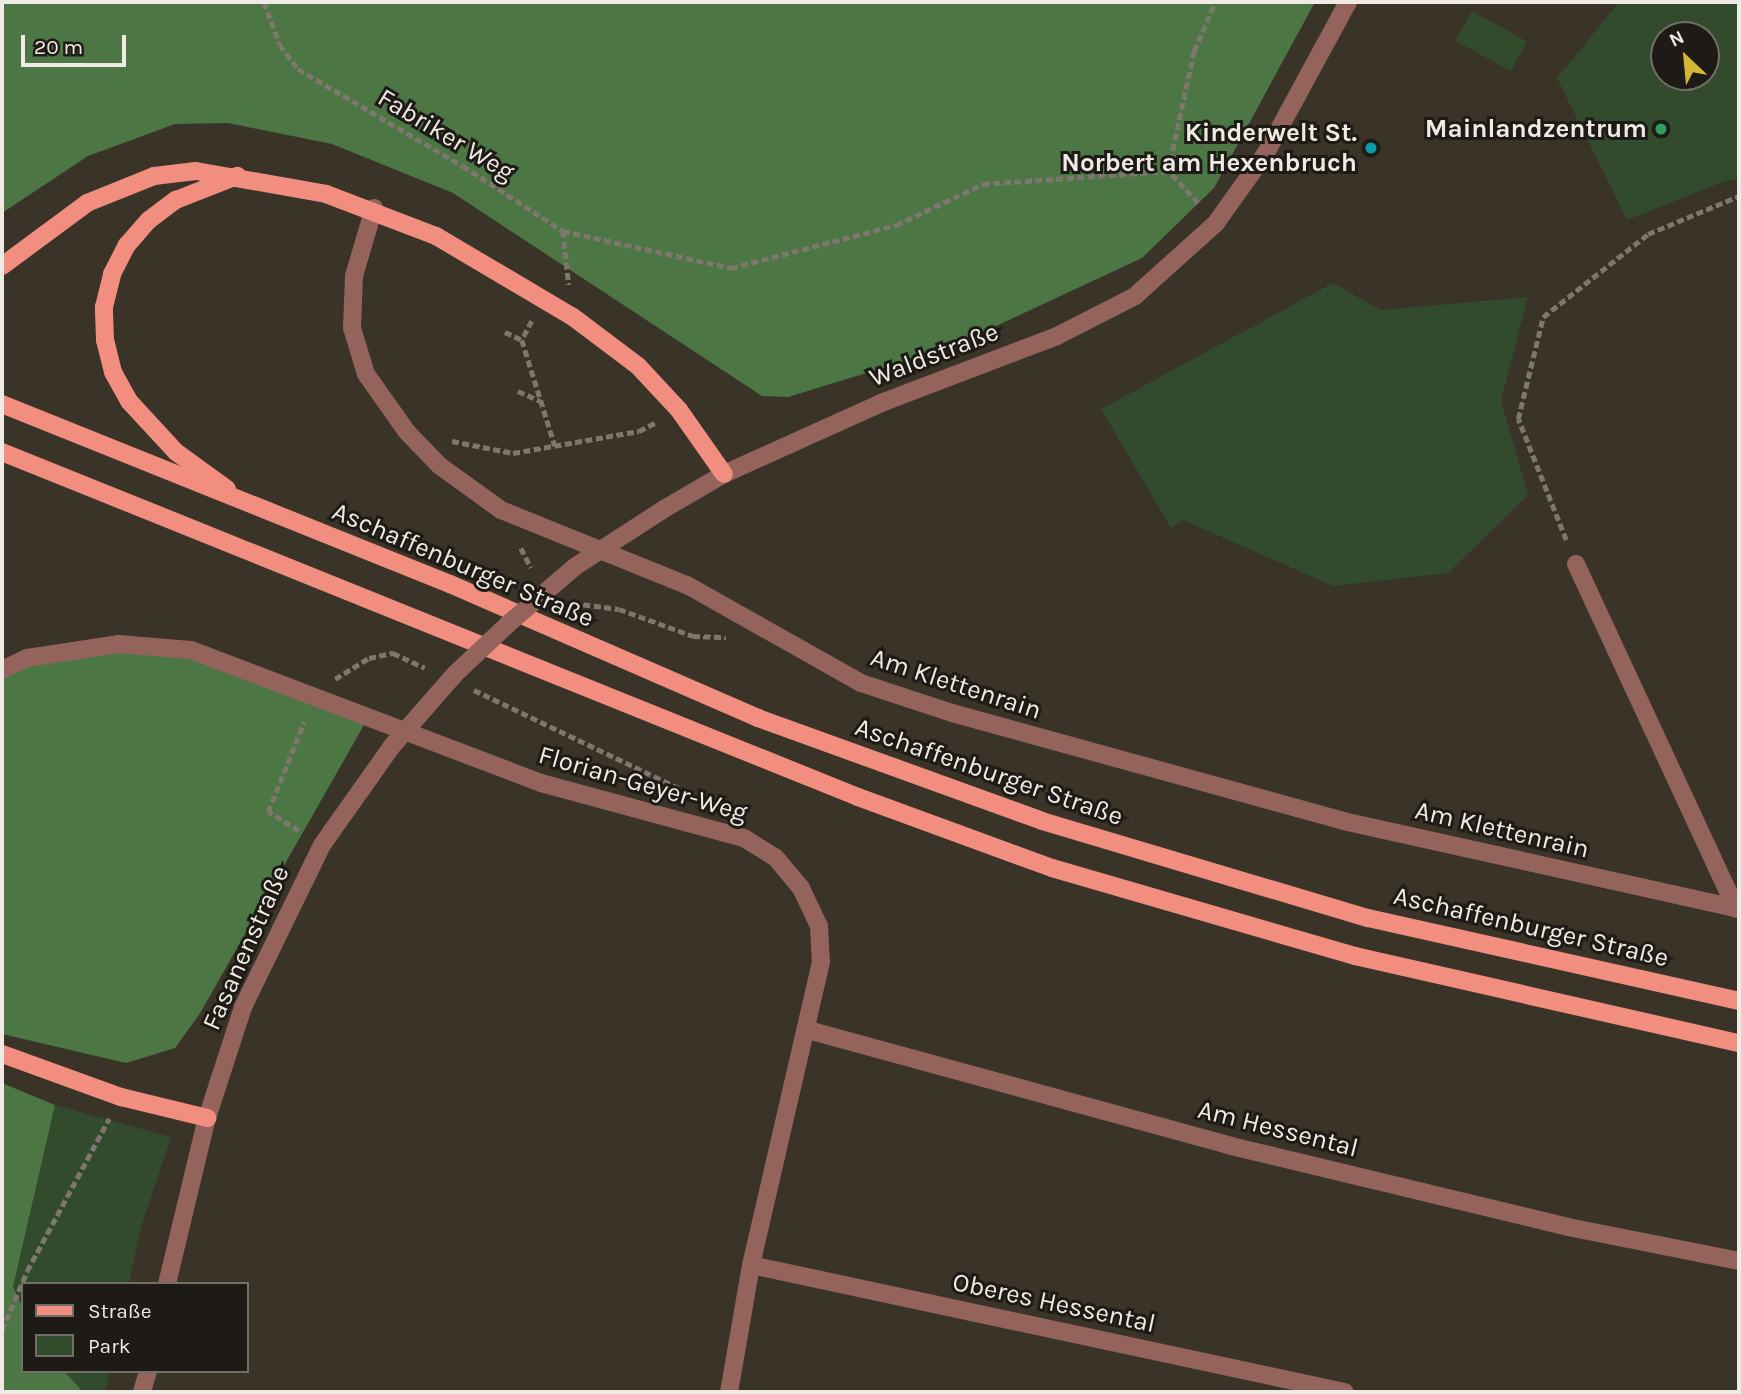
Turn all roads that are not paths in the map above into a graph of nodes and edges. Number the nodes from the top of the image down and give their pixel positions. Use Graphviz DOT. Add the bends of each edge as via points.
graph roads {
  1 [pos="1348,2"];
  2 [pos="239,175"];
  3 [pos="374,208"];
  4 [pos="2,267"];
  5 [pos="2,404"];
  6 [pos="2,452"];
  7 [pos="22,461"];
  8 [pos="2,462"];
  9 [pos="723,474"];
  10 [pos="250,505"];
  11 [pos="1576,564"];
  12 [pos="2,670"];
  13 [pos="446,674"];
  14 [pos="1738,909"];
  15 [pos="1739,1001"];
  16 [pos="808,1030"];
  17 [pos="1739,1044"];
  18 [pos="2,1055"];
  19 [pos="206,1118"];
  20 [pos="1739,1261"];
  21 [pos="751,1265"];
  22 [pos="167,1282"];
  23 [pos="147,1373"];
  24 [pos="142,1392"];
  25 [pos="731,1392"];
  26 [pos="1345,1392"];
  1 -- 9 [label="street, Waldstraße" via="1266,153 1216,223 1135,296 1057,336 881,403"];
  2 -- 3 [label="main road"];
  2 -- 4 [label="main road" via="197,171 154,176 87,203"];
  2 -- 10 [label="main road" via="176,200 149,220 127,245 112,274 104,307 105,340 113,372 129,401 176,452"];
  3 -- 9 [label="main road" via="436,236 545,298 638,366 679,410"];
  3 -- 14 [label="street, Am Klettenrain" via="354,276 352,328 366,374 407,432 440,466 502,510 640,563 861,683 952,713 1343,821"];
  5 -- 10 [label="main road"];
  6 -- 7 [label="main road"];
  7 -- 8 [label="main road"];
  7 -- 17 [label="main road" via="858,797 1052,868 1355,956"];
  9 -- 13 [label="street, Waldstraße, bridge" via="576,566"];
  10 -- 15 [label="main road, Aschaffenburger Straße" via="450,584 758,718 1042,821 1368,918"];
  11 -- 14 [label="street, Am Klettenrain"];
  12 -- 16 [label="street, Florian-Geyer-Weg" via="27,658 118,644 191,650 541,783 744,838 775,857 801,888 819,926 821,962"];
  13 -- 19 [label="street, Fasanenstraße, bridge" via="322,845 243,1007"];
  16 -- 20 [label="street, Am Hessental" via="1231,1146 1569,1227"];
  16 -- 21 [label="street, Florian-Geyer-Weg"];
  18 -- 19 [label="main road" via="121,1097"];
  19 -- 22 [label="street, Fasanenstraße"];
  21 -- 25 [label="street, Florian-Geyer-Weg"];
  21 -- 26 [label="street, Oberes Hessental"];
  23 -- 24 [label="street"];
}
